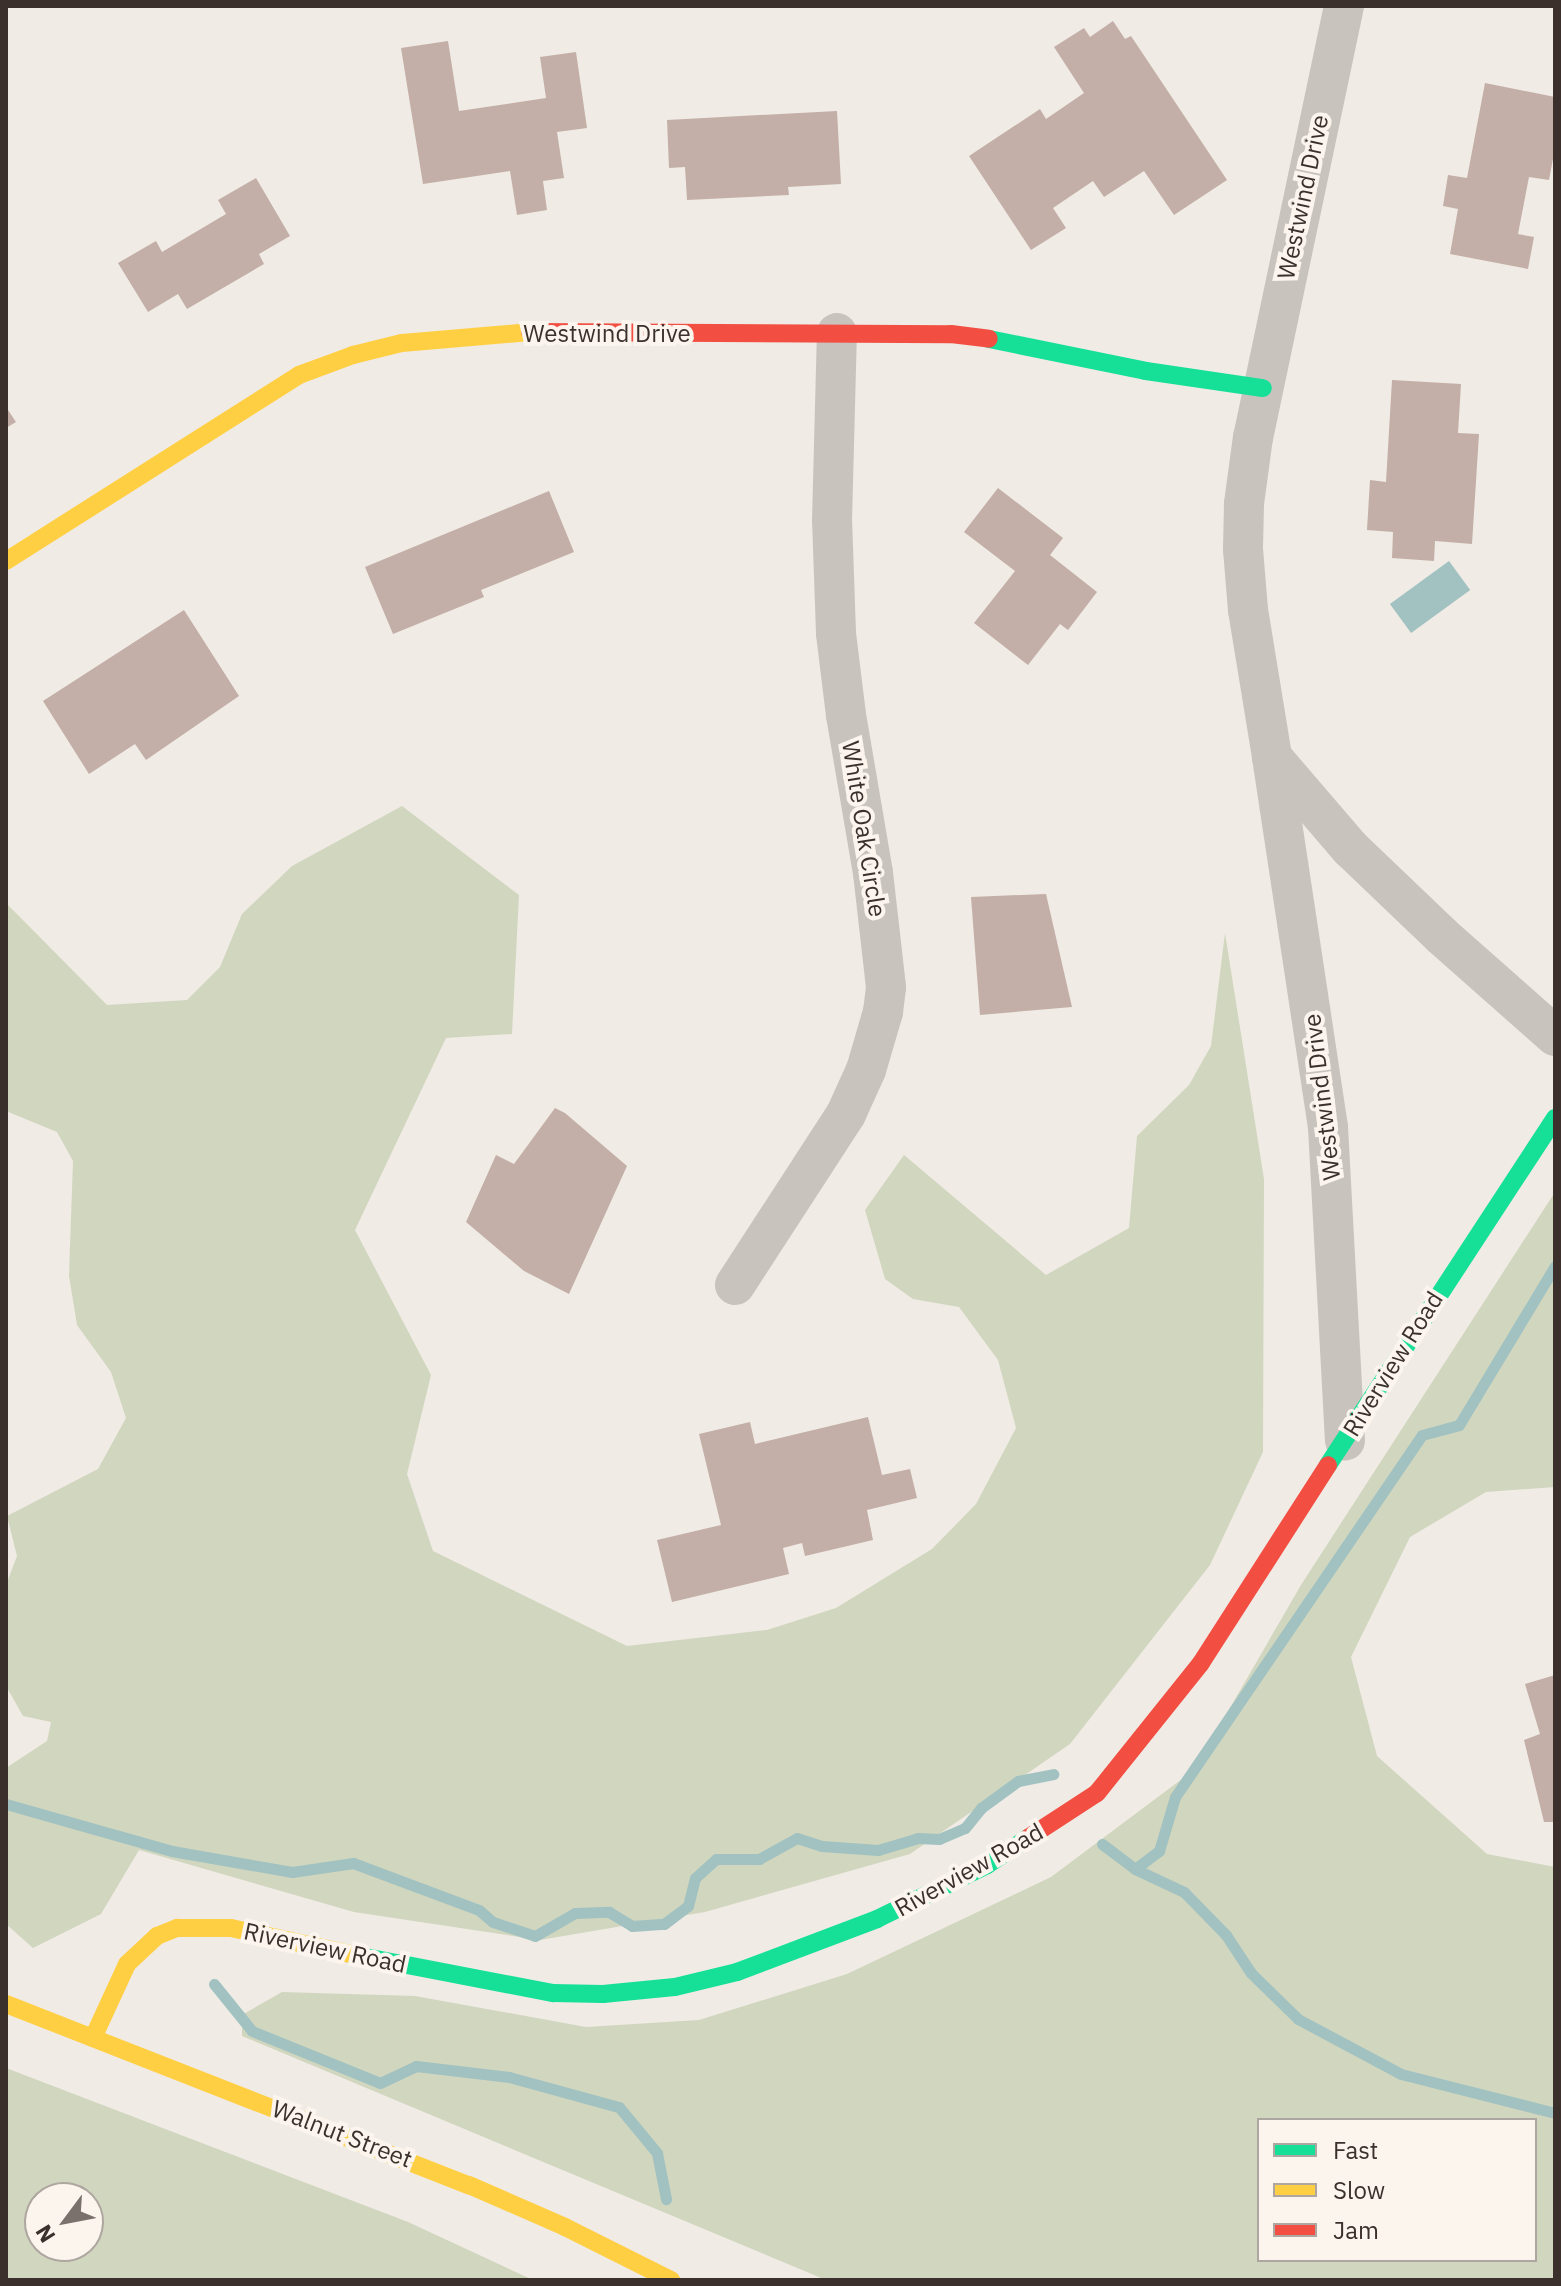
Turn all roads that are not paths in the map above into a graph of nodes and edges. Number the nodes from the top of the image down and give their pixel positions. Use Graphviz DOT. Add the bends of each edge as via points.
graph roads {
  1 [pos="1344,6"];
  2 [pos="837,333"];
  3 [pos="1263,388"];
  4 [pos="6,561"];
  5 [pos="1272,757"];
  6 [pos="1555,1036"];
  7 [pos="1555,1118"];
  8 [pos="735,1285"];
  9 [pos="1345,1441"];
  10 [pos="6,2004"];
  11 [pos="93,2038"];
  12 [pos="671,2280"];
  1 -- 3 [label="street, Westwind Drive"];
  2 -- 3 [label="street, Westwind Drive" via="951,334"];
  2 -- 4 [label="street, Westwind Drive" via="527,332 417,341 353,355 299,375"];
  2 -- 8 [label="street, White Oak Circle" via="832,521 836,633 873,873 884,1000 866,1070 846,1114"];
  3 -- 5 [label="street, Westwind Drive" via="1244,504 1243,549"];
  5 -- 6 [label="street" via="1350,848"];
  5 -- 9 [label="street, Westwind Drive" via="1328,1127"];
  7 -- 9 [label="street, Riverview Road"];
  9 -- 11 [label="street, Riverview Road" via="1201,1663 1111,1780 998,1858 926,1898 737,1972 675,1987 603,1994 553,1993 231,1928 177,1928 157,1936 127,1964"];
  10 -- 11 [label="street, Walnut Street"];
  11 -- 12 [label="street, Walnut Street" via="469,2185"];
}
